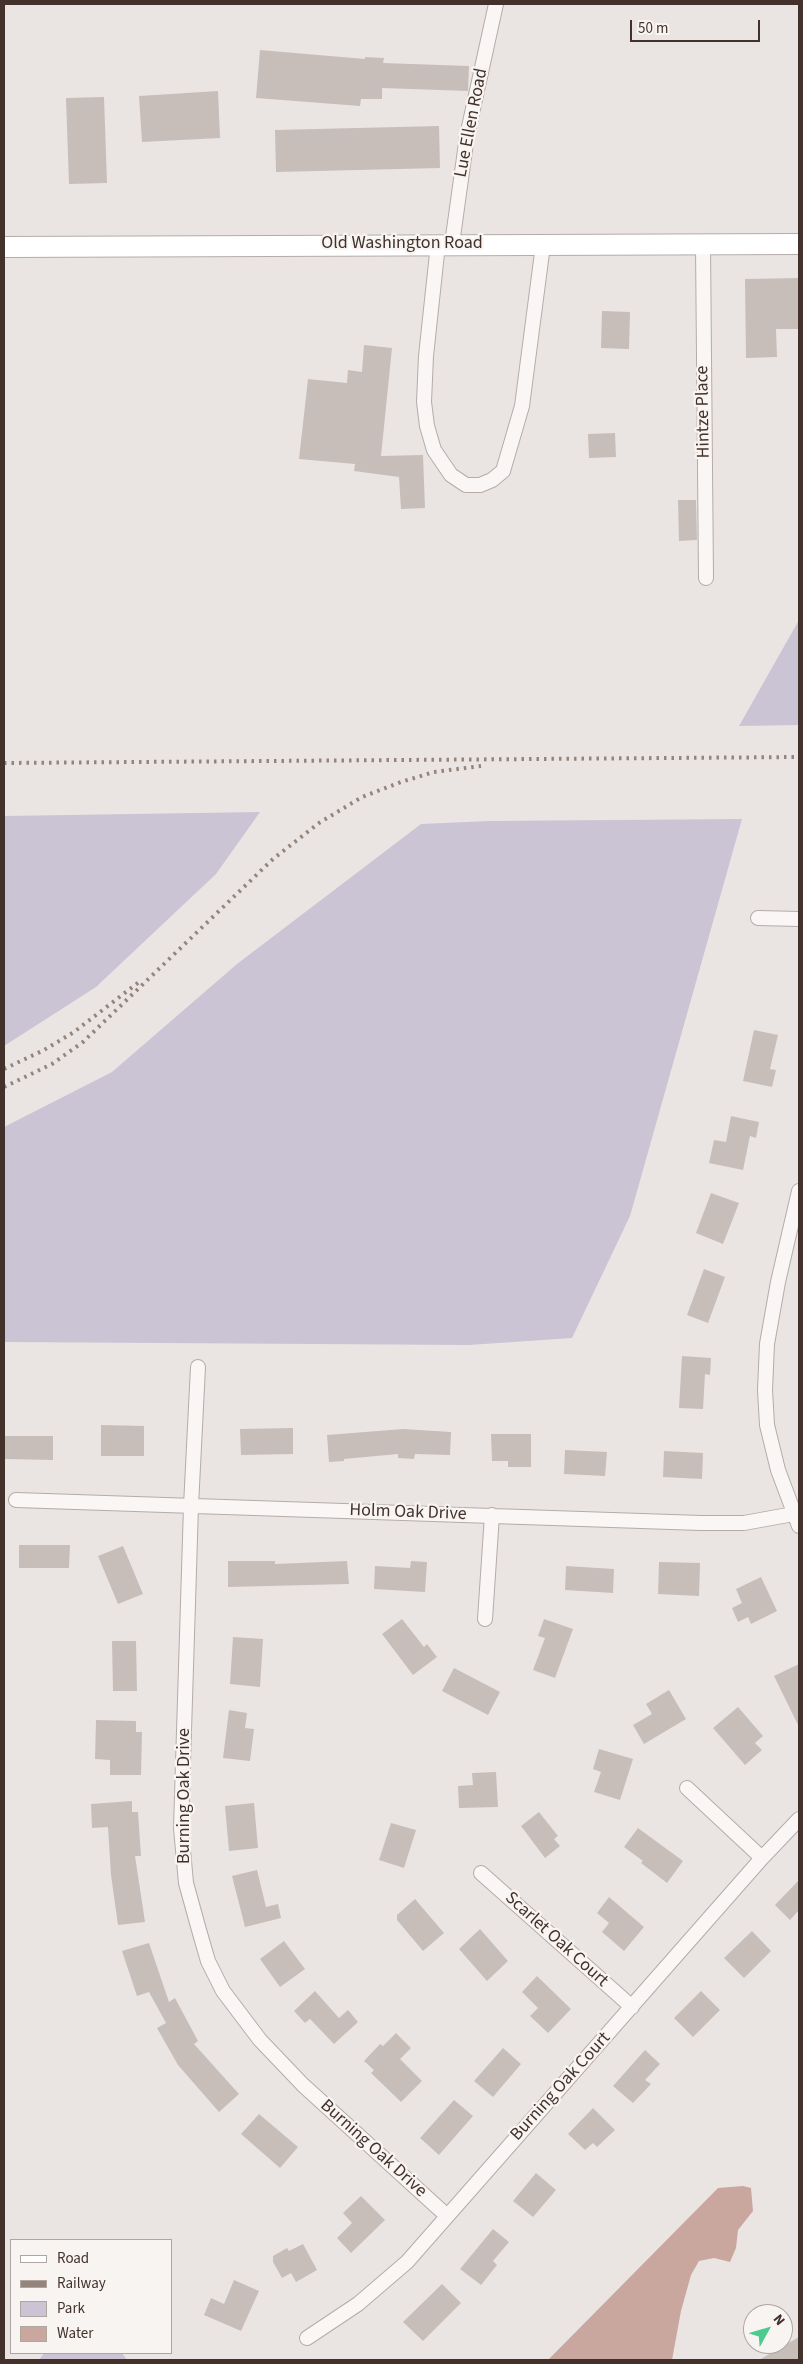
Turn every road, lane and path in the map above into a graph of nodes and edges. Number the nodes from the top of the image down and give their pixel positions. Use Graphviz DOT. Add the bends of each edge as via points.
graph roads {
  1 [pos="496,4"];
  2 [pos="445,244"];
  3 [pos="542,244"];
  4 [pos="799,244"];
  5 [pos="702,246"];
  6 [pos="4,247"];
  7 [pos="706,578"];
  8 [pos="758,918"];
  9 [pos="799,919"];
  10 [pos="799,1191"];
  11 [pos="198,1367"];
  12 [pos="16,1500"];
  13 [pos="191,1506"];
  14 [pos="492,1515"];
  15 [pos="798,1518"];
  16 [pos="485,1619"];
  17 [pos="687,1788"];
  18 [pos="799,1819"];
  19 [pos="762,1858"];
  20 [pos="481,1873"];
  21 [pos="632,2007"];
  22 [pos="446,2215"];
  23 [pos="307,2338"];
  1 -- 2 [label="street, Lue Ellen Road"];
  2 -- 3 [label="main road, Old Washington Road"];
  2 -- 3 [label="street, Lue Ellen Road" via="426,356 424,402 427,426 434,450 451,475 466,485 480,485 503,471 522,406"];
  2 -- 6 [label="main road, Old Washington Road"];
  3 -- 5 [label="main road, Old Washington Road"];
  4 -- 5 [label="main road, Old Washington Road"];
  5 -- 7 [label="street, Hintze Place"];
  8 -- 9 [label="street"];
  10 -- 15 [label="street" via="767,1344 765,1390 768,1425 778,1470"];
  11 -- 13 [label="street, Burning Oak Drive"];
  12 -- 13 [label="street, Holm Oak Drive"];
  13 -- 14 [label="street, Holm Oak Drive"];
  13 -- 22 [label="street, Burning Oak Drive" via="181,1828 186,1883 208,1961 228,1998 260,2040 303,2084"];
  14 -- 15 [label="street, Holm Oak Drive" via="736,1523"];
  14 -- 16 [label="street"];
  17 -- 19 [label="street"];
  18 -- 19 [label="street, Burning Oak Court"];
  19 -- 21 [label="street, Burning Oak Court"];
  20 -- 21 [label="street, Scarlet Oak Court"];
  21 -- 22 [label="street, Burning Oak Court"];
  22 -- 23 [label="street, Burning Oak Court" via="407,2262 387,2280"];
}
